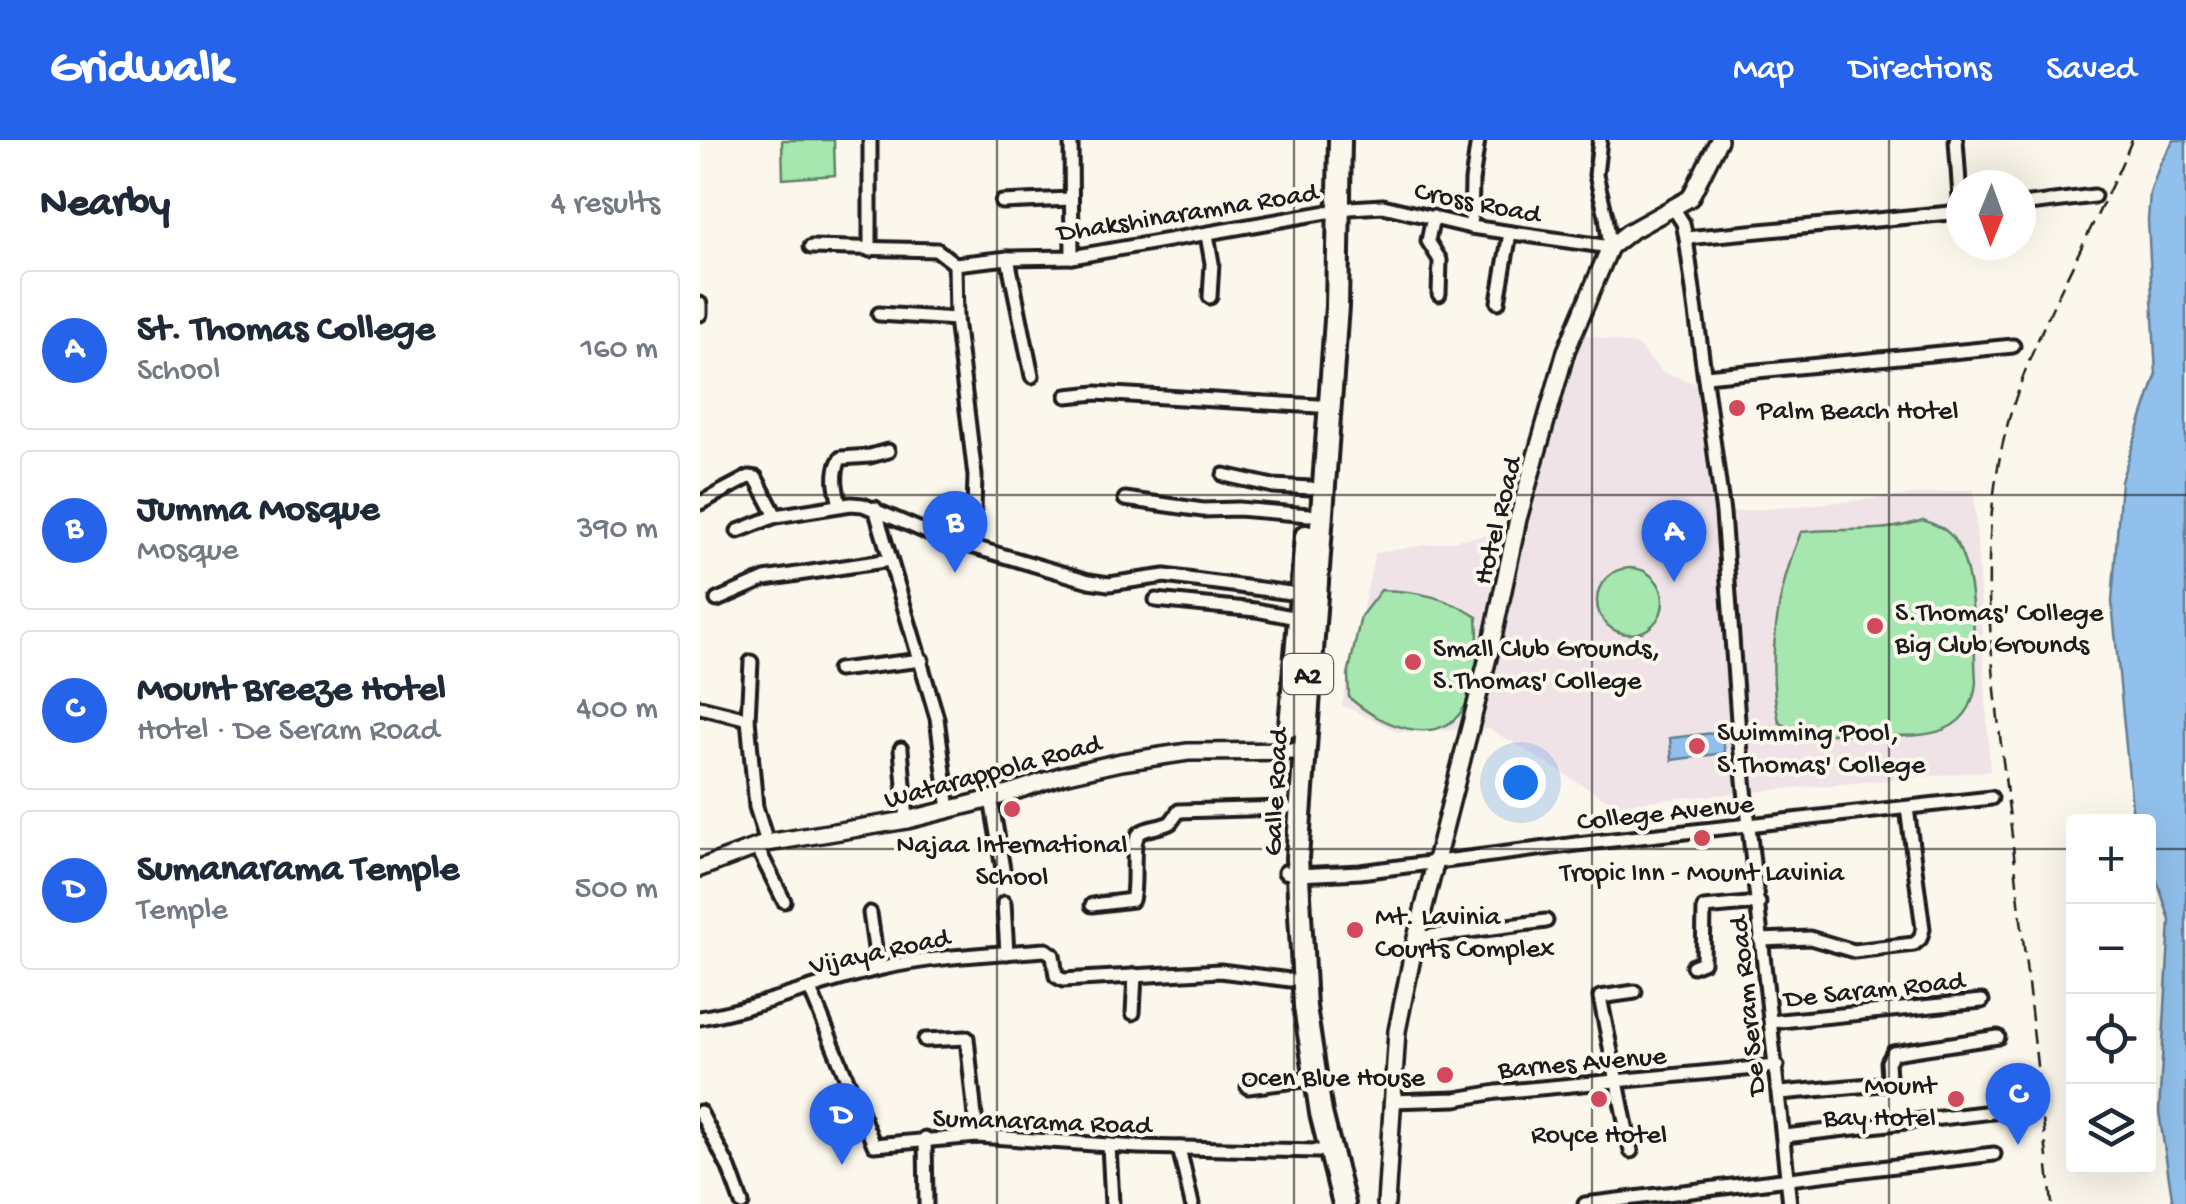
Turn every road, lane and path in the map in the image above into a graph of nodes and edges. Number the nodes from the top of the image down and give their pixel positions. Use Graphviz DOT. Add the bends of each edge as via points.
graph roads {
  1 [pos="870,140"];
  2 [pos="1072,140"];
  3 [pos="1329,140"];
  4 [pos="1340,140"];
  5 [pos="1478,140"];
  6 [pos="1600,140"];
  7 [pos="1719,140"];
  8 [pos="1956,140"];
  9 [pos="1958,170"];
  10 [pos="2094,196"];
  11 [pos="1071,199"];
  12 [pos="1002,202"];
  13 [pos="2036,203"];
  14 [pos="1674,209"];
  15 [pos="1331,212"];
  16 [pos="1946,213"];
  17 [pos="1433,217"];
  18 [pos="1472,227"];
  19 [pos="1510,233"];
  20 [pos="1207,234"];
  21 [pos="1686,238"];
  22 [pos="811,247"];
  23 [pos="1610,247"];
  24 [pos="870,250"];
  25 [pos="1072,257"];
  26 [pos="1008,258"];
  27 [pos="955,264"];
  28 [pos="1439,294"];
  29 [pos="1210,296"];
  30 [pos="1498,302"];
  31 [pos="700,304"];
  32 [pos="700,314"];
  33 [pos="878,314"];
  34 [pos="956,319"];
  35 [pos="2014,346"];
  36 [pos="1032,376"];
  37 [pos="1706,376"];
  38 [pos="1068,396"];
  39 [pos="1318,406"];
  40 [pos="888,451"];
  41 [pos="1224,474"];
  42 [pos="1311,488"];
  43 [pos="1125,500"];
  44 [pos="700,503"];
  45 [pos="840,505"];
  46 [pos="875,508"];
  47 [pos="1309,515"];
  48 [pos="776,516"];
  49 [pos="738,531"];
  50 [pos="973,545"];
  51 [pos="890,560"];
  52 [pos="1308,595"];
  53 [pos="717,600"];
  54 [pos="1156,600"];
  55 [pos="1297,618"];
  56 [pos="922,660"];
  57 [pos="751,662"];
  58 [pos="838,670"];
  59 [pos="700,707"];
  60 [pos="748,719"];
  61 [pos="901,749"];
  62 [pos="1296,751"];
  63 [pos="1991,798"];
  64 [pos="991,799"];
  65 [pos="1286,808"];
  66 [pos="1907,808"];
  67 [pos="949,810"];
  68 [pos="907,820"];
  69 [pos="1750,826"];
  70 [pos="762,846"];
  71 [pos="1433,864"];
  72 [pos="700,868"];
  73 [pos="1002,869"];
  74 [pos="1291,874"];
  75 [pos="784,900"];
  76 [pos="1004,903"];
  77 [pos="1759,903"];
  78 [pos="1092,905"];
  79 [pos="870,913"];
  80 [pos="1546,921"];
  81 [pos="1416,938"];
  82 [pos="1760,940"];
  83 [pos="1007,953"];
  84 [pos="1694,966"];
  85 [pos="878,969"];
  86 [pos="1135,975"];
  87 [pos="1290,980"];
  88 [pos="810,989"];
  89 [pos="1635,992"];
  90 [pos="1982,1001"];
  91 [pos="1133,1013"];
  92 [pos="700,1018"];
  93 [pos="1771,1022"];
  94 [pos="1998,1038"];
  95 [pos="924,1040"];
  96 [pos="1777,1066"];
  97 [pos="1304,1080"];
  98 [pos="1618,1082"];
  99 [pos="1248,1087"];
  100 [pos="1780,1093"];
  101 [pos="1391,1101"];
  102 [pos="2010,1110"];
  103 [pos="700,1112"];
  104 [pos="977,1136"];
  105 [pos="1785,1136"];
  106 [pos="926,1138"];
  107 [pos="715,1140"];
  108 [pos="1109,1145"];
  109 [pos="700,1148"];
  110 [pos="1179,1148"];
  111 [pos="1631,1150"];
  112 [pos="1318,1152"];
  113 [pos="1994,1154"];
  114 [pos="1787,1180"];
  115 [pos="742,1204"];
  116 [pos="926,1204"];
  117 [pos="1112,1204"];
  118 [pos="1192,1204"];
  119 [pos="1332,1204"];
  120 [pos="1344,1204"];
  121 [pos="1386,1204"];
  122 [pos="1585,1204"];
  123 [pos="1790,1204"];
  1 -- 24 [label="street"];
  2 -- 11 [label="street"];
  3 -- 15 [label="highway, Galle Road / A2"];
  4 -- 15 [label="highway, Galle Road / A2"];
  5 -- 18 [label="street"];
  6 -- 23 [label="street" via="1596,175"];
  7 -- 14 [label="street" via="1690,198"];
  8 -- 9 [label="street"];
  10 -- 13 [label="street"];
  11 -- 12 [label="street"];
  11 -- 25 [label="street"];
  14 -- 21 [label="street, De Seram Road"];
  14 -- 23 [label="street"];
  15 -- 17 [label="street, Cross Road" via="1384,206"];
  15 -- 20 [label="street, Dhakshinaramna Road"];
  15 -- 39 [label="highway, Galle Road / A2"];
  15 -- 52 [label="highway, Galle Road / A2" via="1337,306"];
  16 -- 21 [label="street"];
  17 -- 18 [label="street, Cross Road"];
  17 -- 28 [label="street" via="1428,241 1440,260"];
  18 -- 19 [label="street, Cross Road"];
  19 -- 23 [label="street, Cross Road"];
  19 -- 30 [label="street"];
  20 -- 25 [label="street, Dhakshinaramna Road"];
  20 -- 29 [label="street"];
  21 -- 37 [label="street, De Seram Road"];
  22 -- 24 [label="street, Dhakshinaramna Road"];
  23 -- 71 [label="street, Hotel Road" via="1566,351"];
  24 -- 27 [label="street, Dhakshinaramna Road" via="937,250"];
  25 -- 26 [label="street, Dhakshinaramna Road"];
  26 -- 27 [label="street, Dhakshinaramna Road"];
  26 -- 36 [label="street"];
  27 -- 34 [label="street"];
  31 -- 32 [label="street"];
  33 -- 34 [label="street"];
  34 -- 50 [label="street" via="974,476"];
  35 -- 37 [label="street"];
  37 -- 69 [label="street, De Seram Road"];
  38 -- 39 [label="street"];
  39 -- 42 [label="highway, Galle Road / A2"];
  40 -- 45 [label="street" via="841,458 835,484"];
  41 -- 42 [label="street"];
  42 -- 47 [label="highway, Galle Road / A2"];
  43 -- 47 [label="street"];
  44 -- 48 [label="street" via="756,478"];
  45 -- 46 [label="street"];
  45 -- 48 [label="street"];
  46 -- 50 [label="street" via="933,536"];
  46 -- 51 [label="street"];
  47 -- 52 [label="highway, Galle Road / A2"];
  48 -- 49 [label="street"];
  50 -- 52 [label="street" via="1089,582 1165,576"];
  51 -- 53 [label="street" via="764,579"];
  51 -- 56 [label="street"];
  52 -- 55 [label="highway, Galle Road / A2"];
  52 -- 62 [label="highway, Galle Road / A2"];
  54 -- 55 [label="street"];
  55 -- 62 [label="highway, Galle Road / A2"];
  56 -- 58 [label="street"];
  56 -- 67 [label="street"];
  57 -- 60 [label="street"];
  59 -- 60 [label="street"];
  60 -- 70 [label="street"];
  61 -- 68 [label="street"];
  62 -- 64 [label="street, Watarappola Road" via="1188,752 1121,762"];
  62 -- 65 [label="highway, Galle Road / A2"];
  62 -- 74 [label="highway, Galle Road / A2"];
  63 -- 66 [label="street, College Avenue"];
  64 -- 67 [label="street, Watarappola Road"];
  64 -- 73 [label="street"];
  65 -- 74 [label="highway, Galle Road / A2"];
  65 -- 78 [label="street" via="1179,811 1172,822 1141,831 1134,840 1132,900"];
  66 -- 69 [label="street, College Avenue"];
  66 -- 82 [label="street" via="1920,939 1854,951 1810,938"];
  67 -- 68 [label="street, Watarappola Road"];
  68 -- 70 [label="street, Watarappola Road"];
  69 -- 71 [label="street, College Avenue"];
  69 -- 77 [label="street, De Seram Road"];
  70 -- 72 [label="street, Watarappola Road"];
  70 -- 75 [label="street"];
  71 -- 74 [label="street, College Avenue"];
  71 -- 81 [label="street, Hotel Road"];
  74 -- 87 [label="highway, Galle Road / A2"];
  74 -- 120 [label="highway, Galle Road / A2" via="1310,1047"];
  76 -- 83 [label="street"];
  77 -- 82 [label="street, De Seram Road"];
  77 -- 84 [label="street" via="1704,908 1703,962"];
  79 -- 85 [label="street"];
  80 -- 81 [label="street"];
  81 -- 101 [label="street, Hotel Road"];
  82 -- 93 [label="street, De Seram Road"];
  83 -- 85 [label="street, Vijaya Road"];
  83 -- 86 [label="street, Vijaya Road" via="1046,950 1064,980"];
  85 -- 88 [label="street, Vijaya Road"];
  86 -- 87 [label="street, Vijaya Road" via="1220,971"];
  86 -- 91 [label="street"];
  87 -- 97 [label="highway, Galle Road / A2"];
  88 -- 92 [label="street, Vijaya Road"];
  88 -- 106 [label="street, Sumanarama Road" via="874,1146"];
  89 -- 98 [label="street" via="1600,997"];
  90 -- 93 [label="street, De Saram Road"];
  93 -- 96 [label="street, De Seram Road"];
  94 -- 100 [label="street" via="1894,1052 1882,1084"];
  95 -- 104 [label="street" via="967,1038"];
  96 -- 98 [label="street, Barnes Avenue"];
  96 -- 100 [label="street, De Seram Road"];
  97 -- 99 [label="street"];
  97 -- 112 [label="highway, Galle Road / A2"];
  98 -- 101 [label="street, Barnes Avenue"];
  98 -- 111 [label="street"];
  100 -- 105 [label="street, De Seram Road"];
  101 -- 121 [label="street, Hotel Road"];
  102 -- 105 [label="street"];
  103 -- 107 [label="street"];
  104 -- 106 [label="street, Sumanarama Road"];
  104 -- 108 [label="street, Sumanarama Road"];
  105 -- 114 [label="street, De Seram Road"];
  106 -- 116 [label="street"];
  107 -- 109 [label="street"];
  107 -- 115 [label="street"];
  108 -- 110 [label="street, Sumanarama Road"];
  108 -- 117 [label="street"];
  110 -- 112 [label="street, Sumanarama Road"];
  110 -- 118 [label="street"];
  112 -- 119 [label="highway, Galle Road / A2"];
  113 -- 114 [label="street"];
  114 -- 122 [label="street"];
  114 -- 123 [label="street, De Seram Road"];
}
